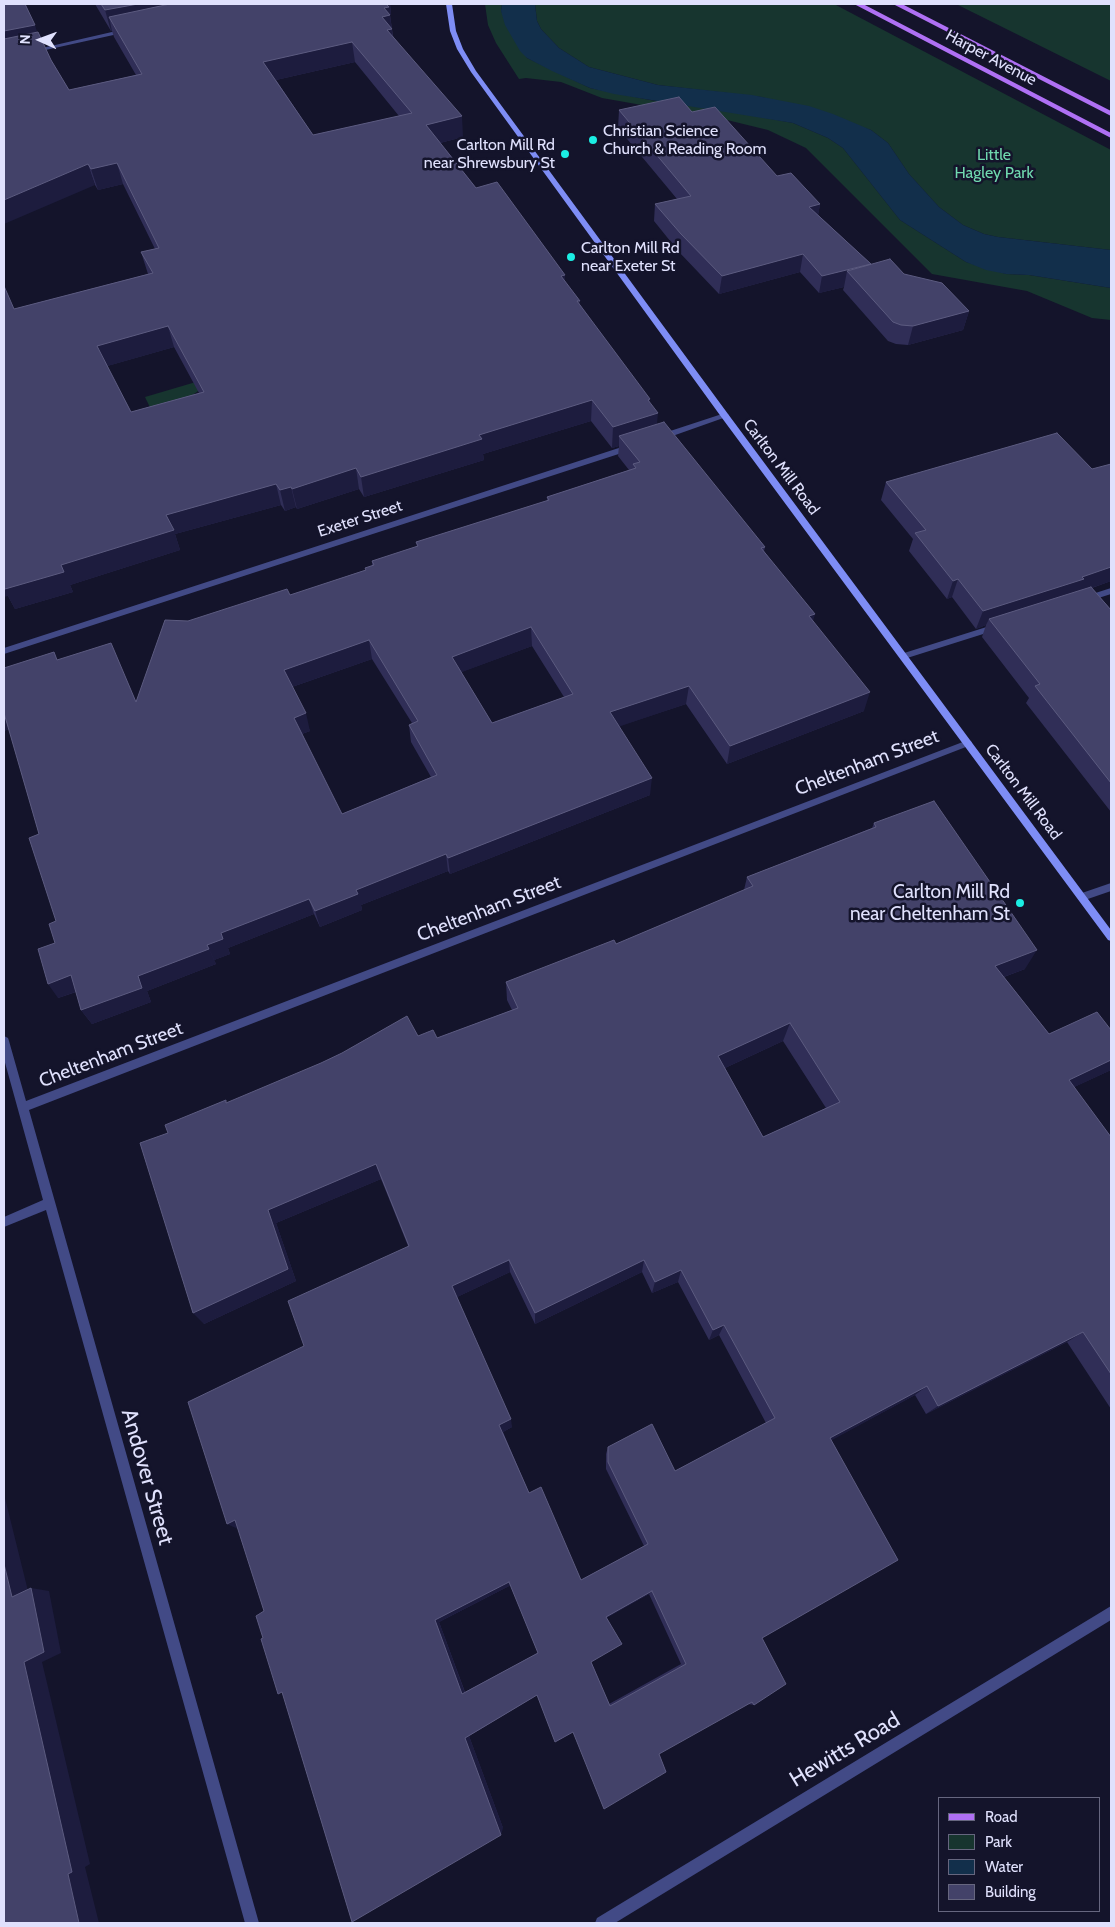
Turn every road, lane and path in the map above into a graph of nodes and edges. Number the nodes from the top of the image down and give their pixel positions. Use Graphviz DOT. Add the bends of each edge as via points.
graph roads {
  1 [pos="449,4"];
  2 [pos="858,4"];
  3 [pos="897,4"];
  4 [pos="130,30"];
  5 [pos="23,53"];
  6 [pos="1111,114"];
  7 [pos="1111,136"];
  8 [pos="725,416"];
  9 [pos="648,442"];
  10 [pos="638,445"];
  11 [pos="1111,591"];
  12 [pos="1073,603"];
  13 [pos="1007,624"];
  14 [pos="4,651"];
  15 [pos="904,656"];
  16 [pos="968,743"];
  17 [pos="1111,887"];
  18 [pos="1082,897"];
  19 [pos="1111,937"];
  20 [pos="4,1041"];
  21 [pos="23,1108"];
  22 [pos="50,1203"];
  23 [pos="4,1222"];
  24 [pos="1111,1613"];
  25 [pos="252,1923"];
  26 [pos="602,1923"];
  1 -- 8 [label="main road, Carlton Mill Road" via="453,31 473,70"];
  2 -- 7 [label="main road, Harper Avenue"];
  3 -- 6 [label="main road, Harper Avenue"];
  4 -- 5 [label="street"];
  8 -- 9 [label="street"];
  8 -- 15 [label="main road, Carlton Mill Road"];
  10 -- 14 [label="street, Exeter Street"];
  11 -- 12 [label="street"];
  13 -- 15 [label="street"];
  15 -- 16 [label="main road, Carlton Mill Road"];
  16 -- 18 [label="main road, Carlton Mill Road"];
  16 -- 21 [label="street, Cheltenham Street"];
  17 -- 18 [label="street"];
  18 -- 19 [label="main road, Carlton Mill Road"];
  20 -- 21 [label="street, Andover Street"];
  21 -- 22 [label="street, Andover Street"];
  22 -- 23 [label="street"];
  22 -- 25 [label="street, Andover Street"];
  24 -- 26 [label="street, Hewitts Road"];
}
